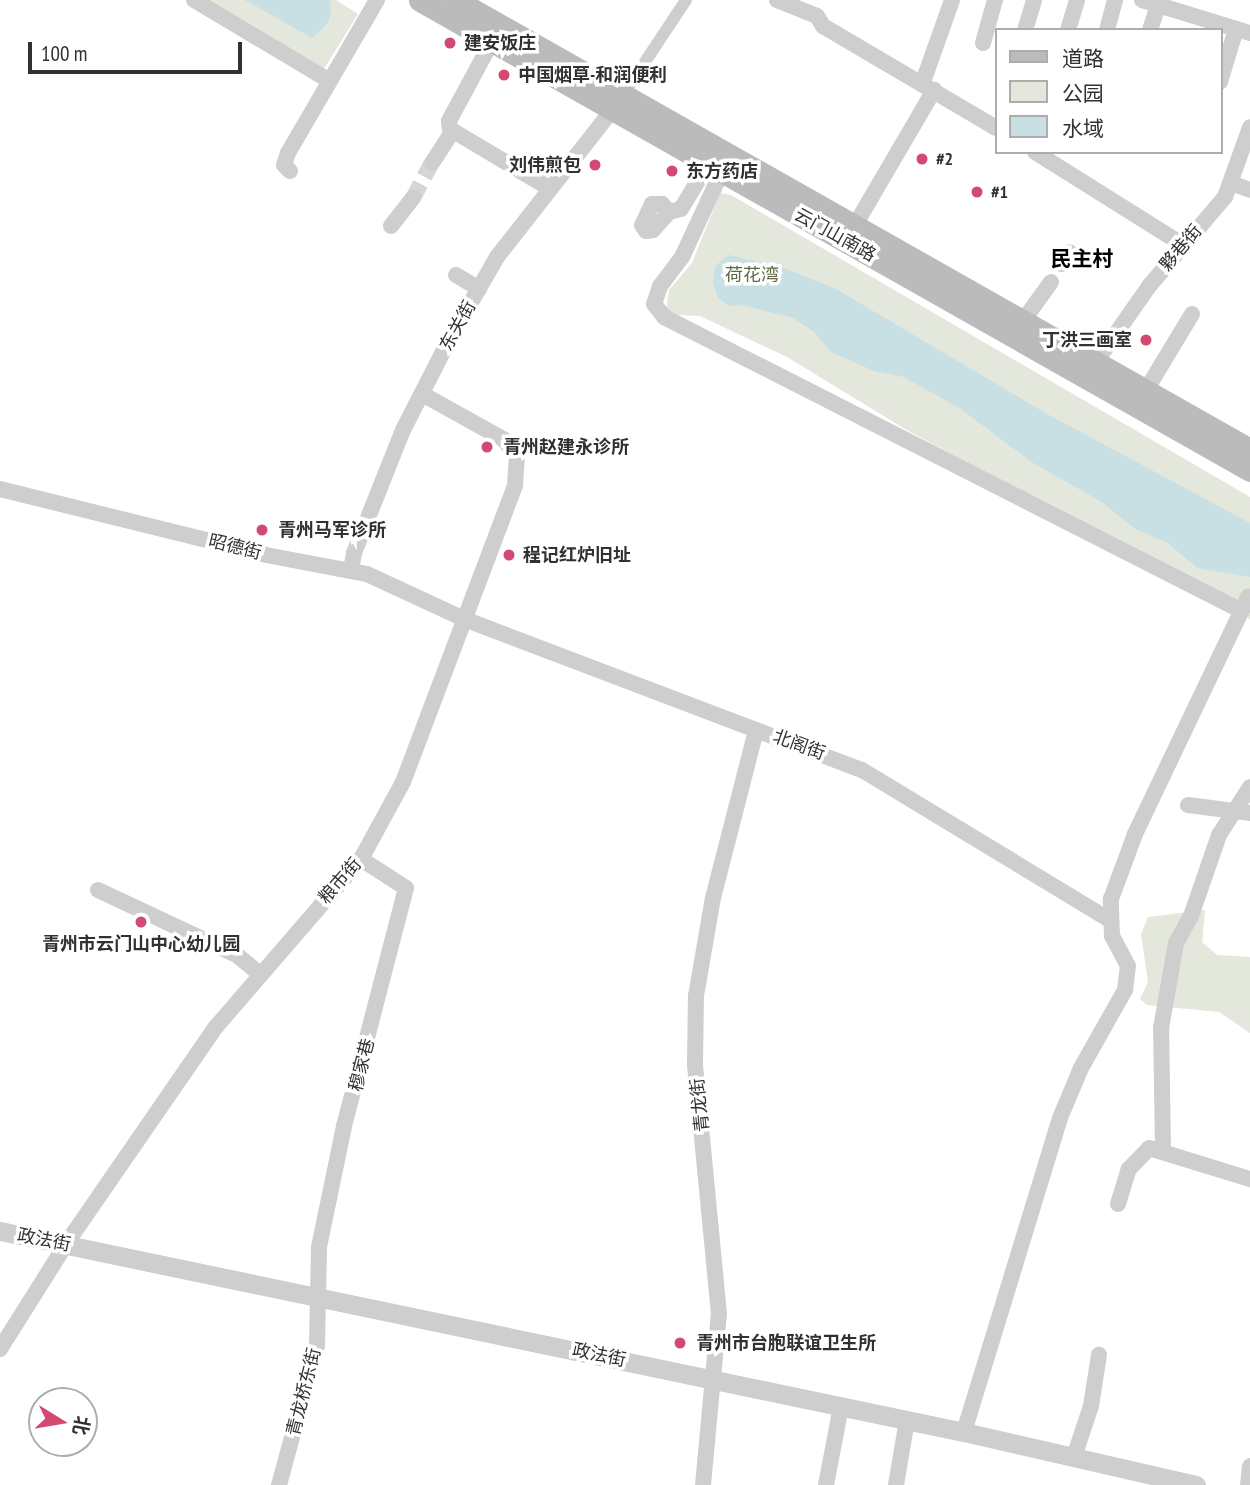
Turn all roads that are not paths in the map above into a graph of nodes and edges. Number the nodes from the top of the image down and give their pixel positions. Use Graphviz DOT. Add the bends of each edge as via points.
graph roads {
  1 [pos="194,0"];
  2 [pos="377,0"];
  3 [pos="420,0"];
  4 [pos="456,0"];
  5 [pos="686,0"];
  6 [pos="777,0"];
  7 [pos="952,0"];
  8 [pos="995,0"];
  9 [pos="1034,0"];
  10 [pos="1077,0"];
  11 [pos="1115,0"];
  12 [pos="1150,2"];
  13 [pos="1198,24"];
  14 [pos="1026,28"];
  15 [pos="1069,28"];
  16 [pos="1108,28"];
  17 [pos="1150,28"];
  18 [pos="1243,31"];
  19 [pos="492,41"];
  20 [pos="983,43"];
  21 [pos="1222,78"];
  22 [pos="330,80"];
  23 [pos="929,86"];
  24 [pos="618,102"];
  25 [pos="995,127"];
  26 [pos="1250,127"];
  27 [pos="453,131"];
  28 [pos="1038,154"];
  29 [pos="432,163"];
  30 [pos="715,167"];
  31 [pos="290,171"];
  32 [pos="1231,183"];
  33 [pos="550,188"];
  34 [pos="1250,190"];
  35 [pos="412,198"];
  36 [pos="669,212"];
  37 [pos="391,226"];
  38 [pos="855,227"];
  39 [pos="1183,245"];
  40 [pos="456,275"];
  41 [pos="1051,282"];
  42 [pos="479,289"];
  43 [pos="1192,314"];
  44 [pos="1023,321"];
  45 [pos="1096,362"];
  46 [pos="1145,392"];
  47 [pos="422,394"];
  48 [pos="1250,450"];
  49 [pos="1250,470"];
  50 [pos="0,489"];
  51 [pos="351,570"];
  52 [pos="1245,604"];
  53 [pos="464,619"];
  54 [pos="757,730"];
  55 [pos="1250,787"];
  56 [pos="1188,805"];
  57 [pos="1232,810"];
  58 [pos="1250,813"];
  59 [pos="361,859"];
  60 [pos="97,890"];
  61 [pos="1110,920"];
  62 [pos="260,974"];
  63 [pos="1163,1150"];
  64 [pos="1250,1179"];
  65 [pos="1118,1204"];
  66 [pos="0,1231"];
  67 [pos="66,1244"];
  68 [pos="318,1297"];
  69 [pos="0,1349"];
  70 [pos="1099,1355"];
  71 [pos="716,1380"];
  72 [pos="841,1406"];
  73 [pos="907,1420"];
  74 [pos="964,1432"];
  75 [pos="1074,1457"];
  76 [pos="1250,1466"];
  77 [pos="279,1485"];
  78 [pos="703,1485"];
  79 [pos="825,1485"];
  80 [pos="895,1485"];
  81 [pos="1196,1485"];
  82 [pos="1248,1485"];
  1 -- 22 [label="street"];
  2 -- 22 [label="street"];
  3 -- 19 [label="main road, 云门山南路"];
  4 -- 24 [label="main road, 云门山南路"];
  5 -- 24 [label="street"];
  6 -- 23 [label="street" via="817,16 823,26"];
  7 -- 23 [label="street"];
  8 -- 20 [label="street"];
  9 -- 14 [label="street"];
  10 -- 15 [label="street"];
  11 -- 16 [label="street"];
  12 -- 13 [label="street"];
  12 -- 17 [label="street"];
  13 -- 18 [label="street"];
  18 -- 21 [label="street"];
  19 -- 24 [label="main road, 云门山南路"];
  19 -- 27 [label="street" via="449,121"];
  22 -- 31 [label="street" via="288,153 284,165"];
  23 -- 25 [label="street"];
  23 -- 38 [label="street"];
  24 -- 30 [label="main road, 云门山南路"];
  24 -- 33 [label="street, 东关街"];
  24 -- 38 [label="main road, 云门山南路"];
  26 -- 32 [label="street, 夥巷街"];
  27 -- 29 [label="street"];
  27 -- 33 [label="street"];
  28 -- 39 [label="street"];
  30 -- 36 [label="street" via="681,209"];
  30 -- 49 [label="main road, 云门山南路"];
  30 -- 52 [label="street" via="682,257 660,286 654,304 664,317"];
  32 -- 34 [label="street"];
  32 -- 39 [label="street, 夥巷街" via="1225,197"];
  33 -- 42 [label="street, 东关街" via="497,257"];
  35 -- 37 [label="street"];
  38 -- 44 [label="main road, 云门山南路"];
  39 -- 45 [label="street, 夥巷街"];
  40 -- 42 [label="street"];
  41 -- 44 [label="street"];
  42 -- 47 [label="street, 东关街"];
  43 -- 46 [label="street"];
  44 -- 45 [label="main road, 云门山南路"];
  45 -- 46 [label="main road, 云门山南路"];
  46 -- 48 [label="main road, 云门山南路"];
  47 -- 51 [label="street, 东关街" via="354,553"];
  47 -- 53 [label="street, 粮市街" via="503,439 517,456 514,485"];
  50 -- 51 [label="street, 昭德街" via="266,555"];
  51 -- 53 [label="street, 昭德街"];
  52 -- 61 [label="street" via="1135,834 1111,899"];
  53 -- 54 [label="street, 北阁街"];
  53 -- 59 [label="street, 粮市街" via="403,782"];
  54 -- 61 [label="street, 北阁街" via="834,758 907,793"];
  54 -- 71 [label="street, 青龙街" via="713,898 696,996 695,1064 719,1314"];
  55 -- 57 [label="street"];
  56 -- 57 [label="street"];
  57 -- 58 [label="street"];
  57 -- 63 [label="street" via="1176,943 1161,1028"];
  59 -- 62 [label="street, 粮市街"];
  59 -- 68 [label="street, 穆家巷" via="406,888 344,1126 319,1247"];
  60 -- 62 [label="street" via="237,956"];
  61 -- 74 [label="street" via="1112,936 1128,966 1125,990 1081,1068 1060,1118"];
  62 -- 67 [label="street, 粮市街" via="215,1028"];
  63 -- 64 [label="street"];
  63 -- 65 [label="street" via="1149,1148 1138,1157"];
  66 -- 67 [label="street, 政法街"];
  67 -- 68 [label="street, 政法街"];
  67 -- 69 [label="street, 粮市街"];
  68 -- 71 [label="street, 政法街"];
  68 -- 77 [label="street, 青龙桥东街" via="317,1345"];
  70 -- 75 [label="street" via="1091,1406"];
  71 -- 72 [label="street, 政法街"];
  71 -- 78 [label="street, 青龙街"];
  72 -- 73 [label="street, 政法街"];
  72 -- 79 [label="street"];
  73 -- 74 [label="street, 政法街"];
  73 -- 80 [label="street"];
  74 -- 75 [label="street, 政法街"];
  75 -- 81 [label="street, 政法街"];
  76 -- 82 [label="street"];
}
